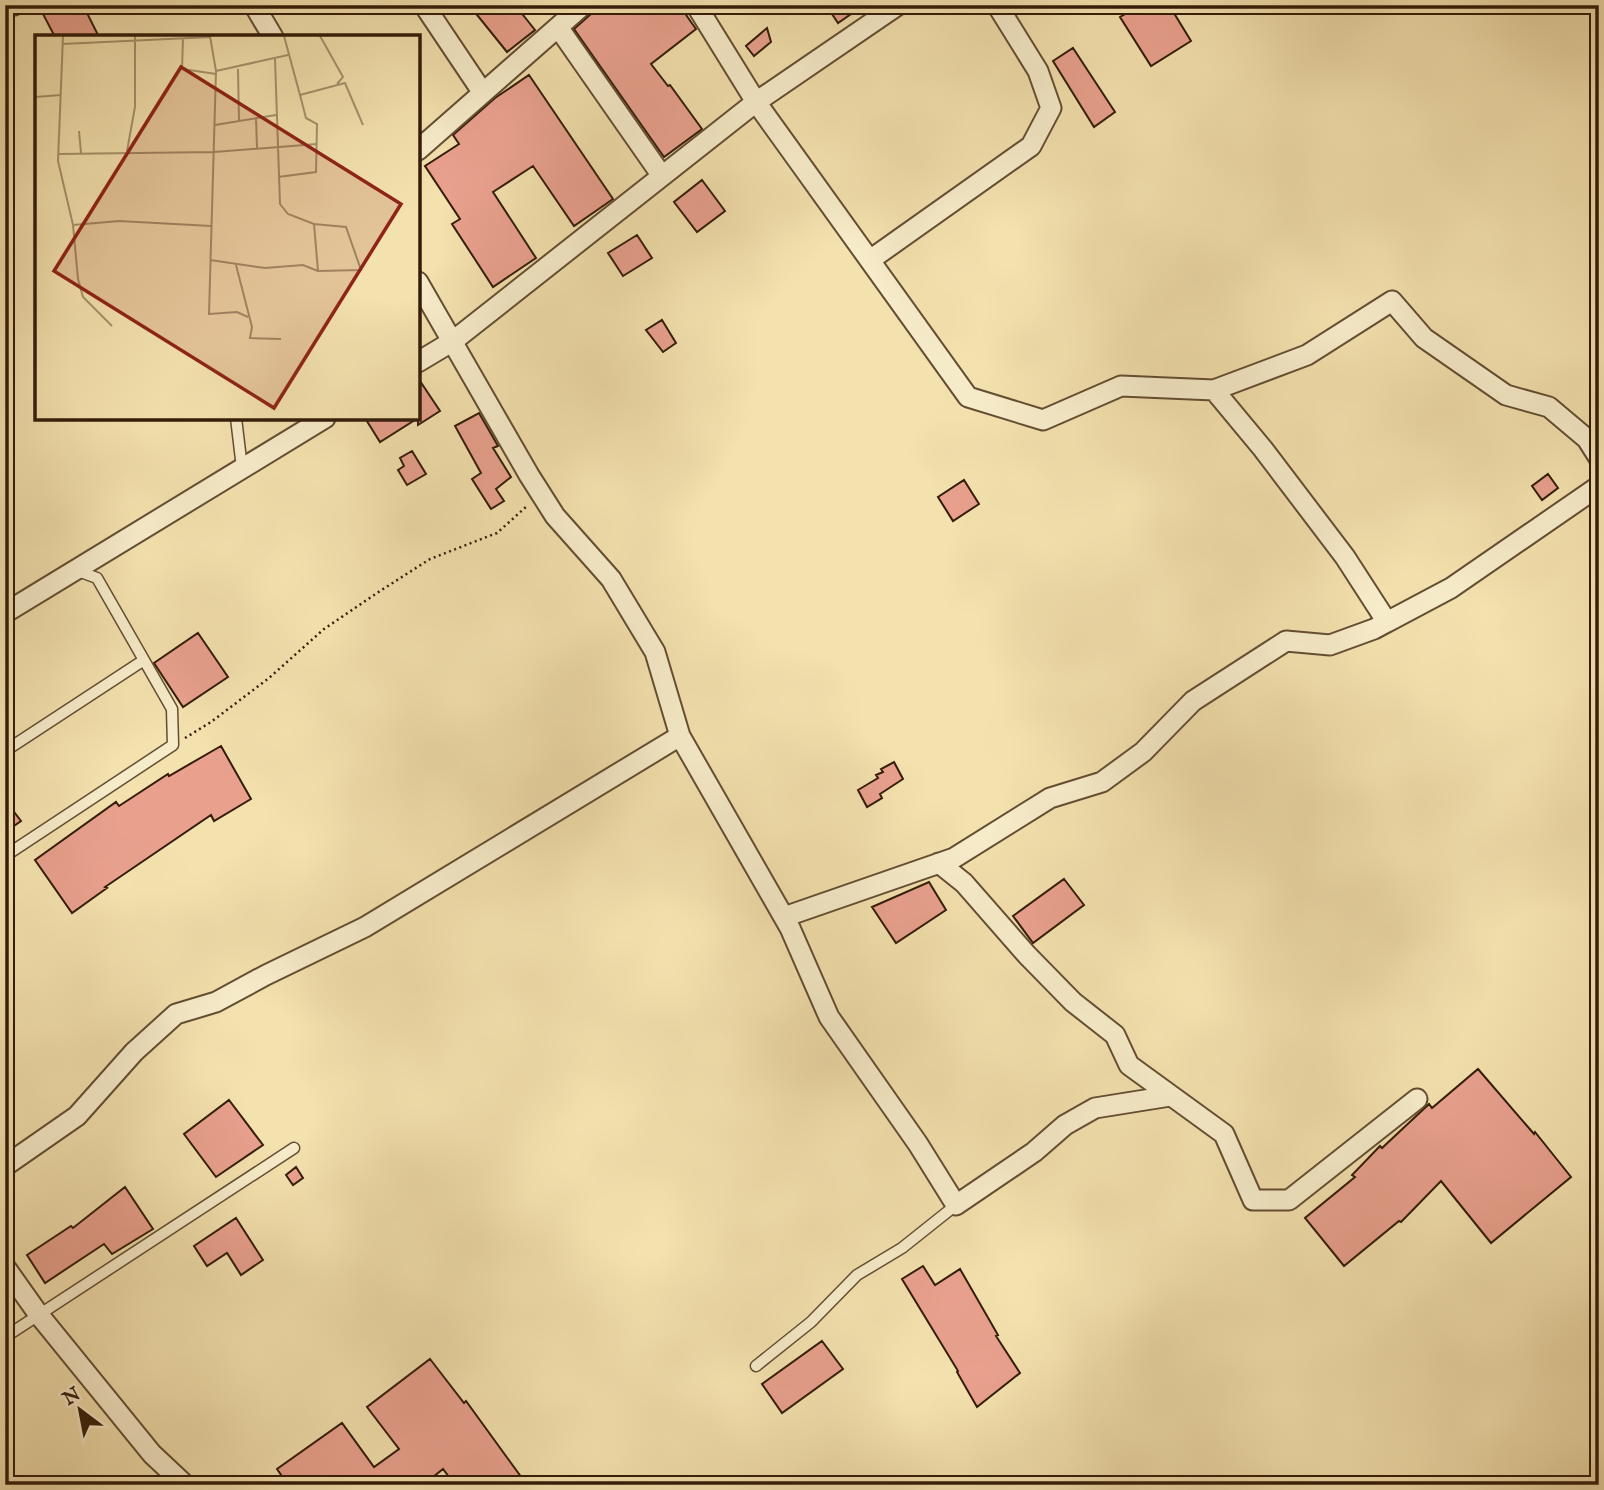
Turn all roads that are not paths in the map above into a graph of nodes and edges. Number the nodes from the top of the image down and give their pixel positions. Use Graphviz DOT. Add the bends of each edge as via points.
graph roads {
  1 [pos="6,5"];
  2 [pos="14,5"];
  3 [pos="254,5"];
  4 [pos="424,5"];
  5 [pos="583,5"];
  6 [pos="696,5"];
  7 [pos="898,5"];
  8 [pos="997,5"];
  9 [pos="558,27"];
  10 [pos="272,35"];
  11 [pos="483,93"];
  12 [pos="756,102"];
  13 [pos="420,148"];
  14 [pos="662,176"];
  15 [pos="870,260"];
  16 [pos="420,285"];
  17 [pos="453,341"];
  18 [pos="420,361"];
  19 [pos="1214,390"];
  20 [pos="236,420"];
  21 [pos="322,420"];
  22 [pos="1599,458"];
  23 [pos="242,469"];
  24 [pos="1599,486"];
  25 [pos="76,570"];
  26 [pos="5,613"];
  27 [pos="1387,622"];
  28 [pos="144,660"];
  29 [pos="680,736"];
  30 [pos="5,751"];
  31 [pos="5,856"];
  32 [pos="939,863"];
  33 [pos="784,918"];
  34 [pos="1170,1096"];
  35 [pos="1417,1099"];
  36 [pos="294,1148"];
  37 [pos="5,1166"];
  38 [pos="956,1205"];
  39 [pos="5,1267"];
  40 [pos="39,1315"];
  41 [pos="5,1337"];
  42 [pos="756,1366"];
  43 [pos="185,1485"];
  1 -- 2 [label="street"];
  3 -- 10 [label="street"];
  4 -- 11 [label="street"];
  5 -- 9 [label="street"];
  6 -- 12 [label="street"];
  7 -- 12 [label="street"];
  8 -- 15 [label="street" via="1038,71 1051,108 1031,146"];
  9 -- 11 [label="street"];
  9 -- 14 [label="street"];
  11 -- 13 [label="street"];
  12 -- 14 [label="street"];
  12 -- 15 [label="street"];
  14 -- 17 [label="street"];
  15 -- 19 [label="street" via="968,397 1043,420 1121,386"];
  16 -- 17 [label="street"];
  17 -- 18 [label="street"];
  17 -- 29 [label="street" via="555,516 611,579 655,652"];
  19 -- 22 [label="street" via="1307,355 1392,301 1424,338 1506,395 1549,407 1587,439"];
  19 -- 27 [label="street" via="1345,557"];
  20 -- 23 [label="lane"];
  21 -- 23 [label="street"];
  23 -- 25 [label="street"];
  24 -- 27 [label="street" via="1451,587"];
  25 -- 26 [label="street"];
  25 -- 28 [label="lane" via="97,578"];
  27 -- 32 [label="street" via="1330,645 1286,641 1194,701 1143,752 1102,782 1049,798"];
  28 -- 30 [label="lane"];
  28 -- 31 [label="lane" via="172,709 173,745"];
  29 -- 33 [label="street"];
  29 -- 37 [label="street" via="365,927 216,1002 176,1014 76,1116"];
  32 -- 33 [label="street"];
  32 -- 34 [label="street" via="964,883 1073,1002 1115,1035 1129,1065"];
  33 -- 38 [label="street" via="829,1017"];
  34 -- 35 [label="street" via="1224,1134 1253,1200 1289,1200"];
  34 -- 38 [label="street" via="1095,1108"];
  36 -- 40 [label="lane"];
  38 -- 42 [label="lane" via="902,1248 857,1275 811,1322"];
  39 -- 40 [label="street"];
  40 -- 41 [label="lane"];
  40 -- 43 [label="street" via="152,1454"];
}
